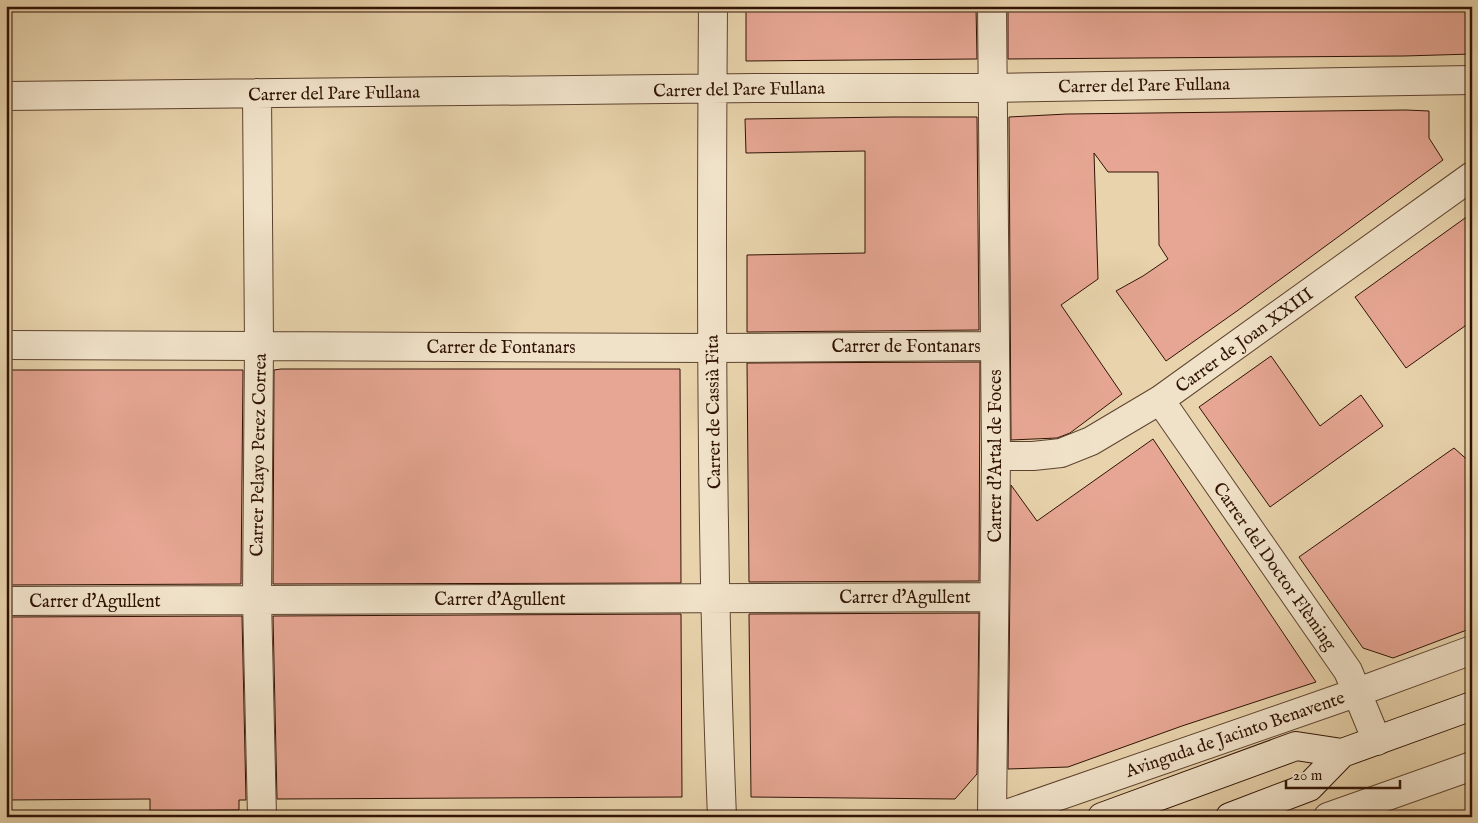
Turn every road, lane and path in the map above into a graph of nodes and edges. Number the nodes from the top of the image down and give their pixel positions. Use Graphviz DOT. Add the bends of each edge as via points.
graph roads {
  1 [pos="713,6"];
  2 [pos="992,6"];
  3 [pos="1472,80"];
  4 [pos="992,88"];
  5 [pos="713,89"];
  6 [pos="258,93"];
  7 [pos="6,96"];
  8 [pos="1472,176"];
  9 [pos="6,345"];
  10 [pos="259,345"];
  11 [pos="995,346"];
  12 [pos="712,348"];
  13 [pos="1160,400"];
  14 [pos="996,456"];
  15 [pos="994,597"];
  16 [pos="257,599"];
  17 [pos="716,599"];
  18 [pos="6,601"];
  19 [pos="1472,650"];
  20 [pos="1358,692"];
  21 [pos="1472,706"];
  22 [pos="1377,741"];
  23 [pos="1342,753"];
  24 [pos="1472,766"];
  25 [pos="262,817"];
  26 [pos="722,817"];
  27 [pos="992,817"];
  28 [pos="998,817"];
  29 [pos="1102,817"];
  30 [pos="1230,817"];
  31 [pos="1328,817"];
  1 -- 5 [label="street, Carrer de Cassià Fita"];
  2 -- 4 [label="street, Carrer d'Artal de Foces"];
  3 -- 4 [label="street, Carrer del Pare Fullana"];
  4 -- 5 [label="street, Carrer del Pare Fullana"];
  4 -- 11 [label="street, Carrer d'Artal de Foces"];
  5 -- 6 [label="street, Carrer del Pare Fullana"];
  5 -- 12 [label="street, Carrer de Cassià Fita"];
  6 -- 7 [label="street, Carrer del Pare Fullana"];
  6 -- 10 [label="street, Carrer Pelayo Perez Correa"];
  8 -- 13 [label="street, Carrer de Joan XXIII"];
  9 -- 10 [label="street, Carrer de Fontanars"];
  10 -- 12 [label="street, Carrer de Fontanars"];
  10 -- 16 [label="street, Carrer Pelayo Perez Correa"];
  11 -- 12 [label="street, Carrer de Fontanars"];
  11 -- 14 [label="street, Carrer d'Artal de Foces"];
  12 -- 17 [label="street, Carrer de Cassià Fita"];
  13 -- 14 [label="street, Carrer de Joan XXIII" via="1091,441 1061,453"];
  13 -- 20 [label="street, Carrer del Doctor Flèming" via="1348,671"];
  14 -- 15 [label="street, Carrer d'Artal de Foces"];
  15 -- 17 [label="street, Carrer d'Agullent"];
  15 -- 27 [label="street, Carrer d'Artal de Foces"];
  16 -- 17 [label="street, Carrer d'Agullent"];
  16 -- 18 [label="street, Carrer d'Agullent"];
  16 -- 25 [label="street, Carrer Pelayo Perez Correa"];
  17 -- 26 [label="street, Carrer de Cassià Fita"];
  19 -- 20 [label="street, Avinguda de Jacinto Benavente"];
  20 -- 22 [label="street, Carrer del Doctor Flèming"];
  20 -- 28 [label="street, Avinguda de Jacinto Benavente"];
  21 -- 22 [label="street, Avinguda de Jacinto Benavente"];
  22 -- 23 [label="street, Avinguda de Jacinto Benavente"];
  23 -- 29 [label="street, Avinguda de Jacinto Benavente" via="1296,746"];
  23 -- 30 [label="street, Avinguda de Jacinto Benavente" via="1309,787"];
  24 -- 31 [label="street"];
}
